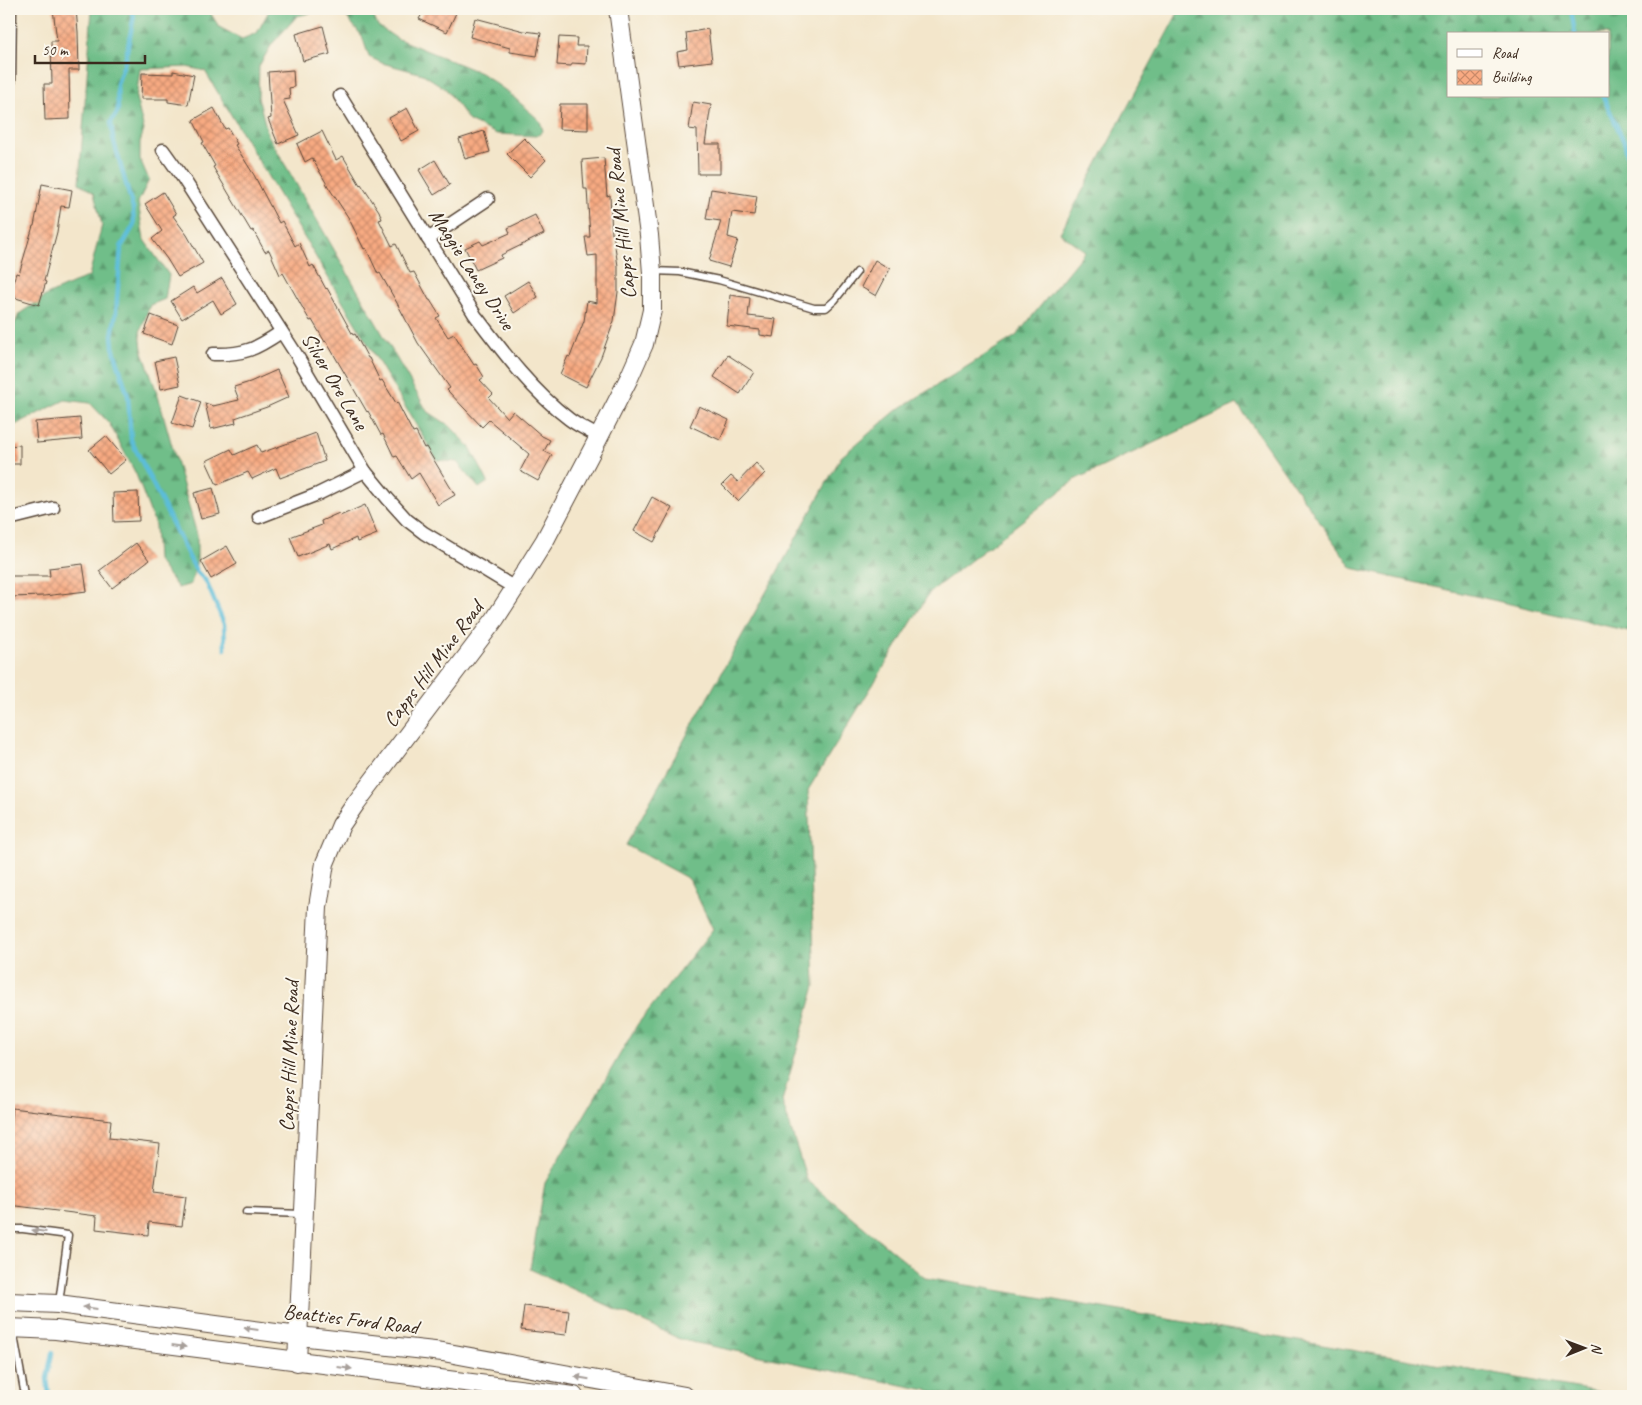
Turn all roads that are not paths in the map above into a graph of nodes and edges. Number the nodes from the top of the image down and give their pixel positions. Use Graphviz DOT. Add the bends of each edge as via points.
graph roads {
  1 [pos="10,9"];
  2 [pos="618,9"];
  3 [pos="9,82"];
  4 [pos="340,96"];
  5 [pos="163,150"];
  6 [pos="488,199"];
  7 [pos="428,239"];
  8 [pos="652,271"];
  9 [pos="857,272"];
  10 [pos="282,332"];
  11 [pos="213,354"];
  12 [pos="600,437"];
  13 [pos="365,471"];
  14 [pos="53,508"];
  15 [pos="259,517"];
  16 [pos="9,519"];
  17 [pos="516,588"];
  18 [pos="246,1212"];
  19 [pos="305,1214"];
  20 [pos="9,1229"];
  21 [pos="9,1302"];
  22 [pos="58,1304"];
  23 [pos="11,1328"];
  24 [pos="299,1336"];
  25 [pos="297,1362"];
  26 [pos="637,1392"];
  27 [pos="25,1396"];
  28 [pos="574,1396"];
  29 [pos="685,1396"];
  1 -- 3 [label="street"];
  2 -- 8 [label="street, Capps Hill Mine Road"];
  4 -- 7 [label="street, Maggie Laney Drive"];
  5 -- 10 [label="street, Silver Ore Lane"];
  6 -- 7 [label="street"];
  7 -- 12 [label="street, Maggie Laney Drive" via="475,315 520,372 570,420"];
  8 -- 9 [label="lane" via="680,272 719,280 814,308 826,308"];
  8 -- 12 [label="street, Capps Hill Mine Road" via="652,310 644,344"];
  10 -- 11 [label="street" via="249,351 232,355"];
  10 -- 13 [label="street, Silver Ore Lane"];
  12 -- 17 [label="street, Capps Hill Mine Road" via="546,540"];
  13 -- 15 [label="street"];
  13 -- 17 [label="street, Silver Ore Lane" via="407,520"];
  14 -- 16 [label="street"];
  17 -- 19 [label="street, Capps Hill Mine Road" via="356,803 338,831 326,863 318,907"];
  18 -- 19 [label="lane"];
  19 -- 24 [label="street, Capps Hill Mine Road"];
  22 -- 20 [label="lane, one-way" via="68,1234"];
  21 -- 22 [label="street, Beatties Ford Road"];
  24 -- 22 [label="street, Beatties Ford Road, one-way"];
  23 -- 25 [label="street, one-way" via="56,1330"];
  23 -- 27 [label="lane"];
  24 -- 25 [label="street, Capps Hill Mine Road"];
  26 -- 24 [label="street, Beatties Ford Road, one-way" via="443,1352"];
  25 -- 28 [label="street, one-way"];
  26 -- 29 [label="street, Beatties Ford Road"];
}
